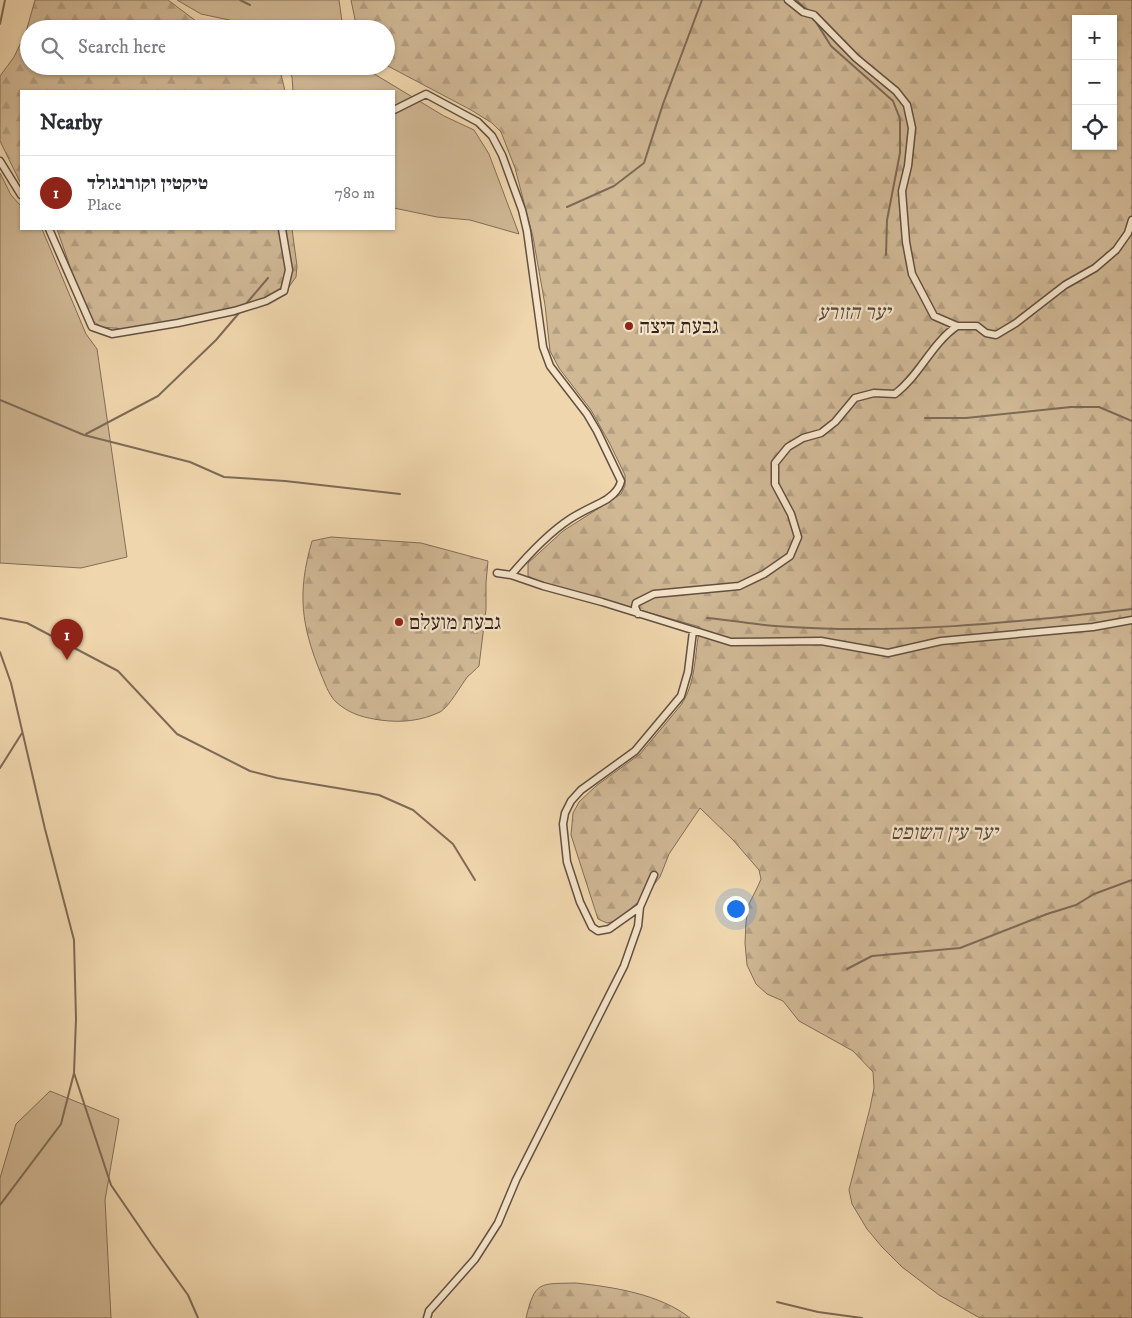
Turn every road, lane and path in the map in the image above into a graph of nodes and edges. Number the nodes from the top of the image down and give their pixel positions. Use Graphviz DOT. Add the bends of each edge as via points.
graph roads {
  1 [pos="788,0"];
  2 [pos="395,110"];
  3 [pos="0,161"];
  4 [pos="20,193"];
  5 [pos="1132,220"];
  6 [pos="49,230"];
  7 [pos="282,230"];
  8 [pos="957,326"];
  9 [pos="497,573"];
  10 [pos="511,575"];
  11 [pos="638,614"];
  12 [pos="1132,620"];
  13 [pos="694,631"];
  14 [pos="654,875"];
  15 [pos="640,907"];
  16 [pos="427,1318"];
  1 -- 8 [label="street" via="803,12 814,14 856,58 896,91 907,106 912,128 902,191 912,274 934,316"];
  2 -- 10 [label="street" via="426,94 478,122 492,136 522,210 543,348 550,366 597,431 621,481 604,501 570,519 546,538"];
  3 -- 4 [label="street"];
  5 -- 8 [label="street" via="1128,233 1116,250 1016,323 996,334 986,333 977,326"];
  6 -- 7 [label="street" via="92,327 112,334 234,311 266,301 284,291 290,270"];
  8 -- 11 [label="street" via="939,341 912,378 895,394 874,393 855,398 821,433 803,438 782,455 775,465 775,484 798,536 790,556 739,586 654,594 636,603 634,607"];
  9 -- 10 [label="street"];
  10 -- 11 [label="street"];
  11 -- 13 [label="street"];
  12 -- 13 [label="street" via="1093,627 941,641 888,653 822,642 731,642"];
  13 -- 15 [label="street" via="681,696 635,751 581,790 566,813 567,862 592,927 598,931 609,930"];
  14 -- 15 [label="street"];
  15 -- 16 [label="street" via="638,926 624,966 498,1223 475,1259 429,1311"];
}
